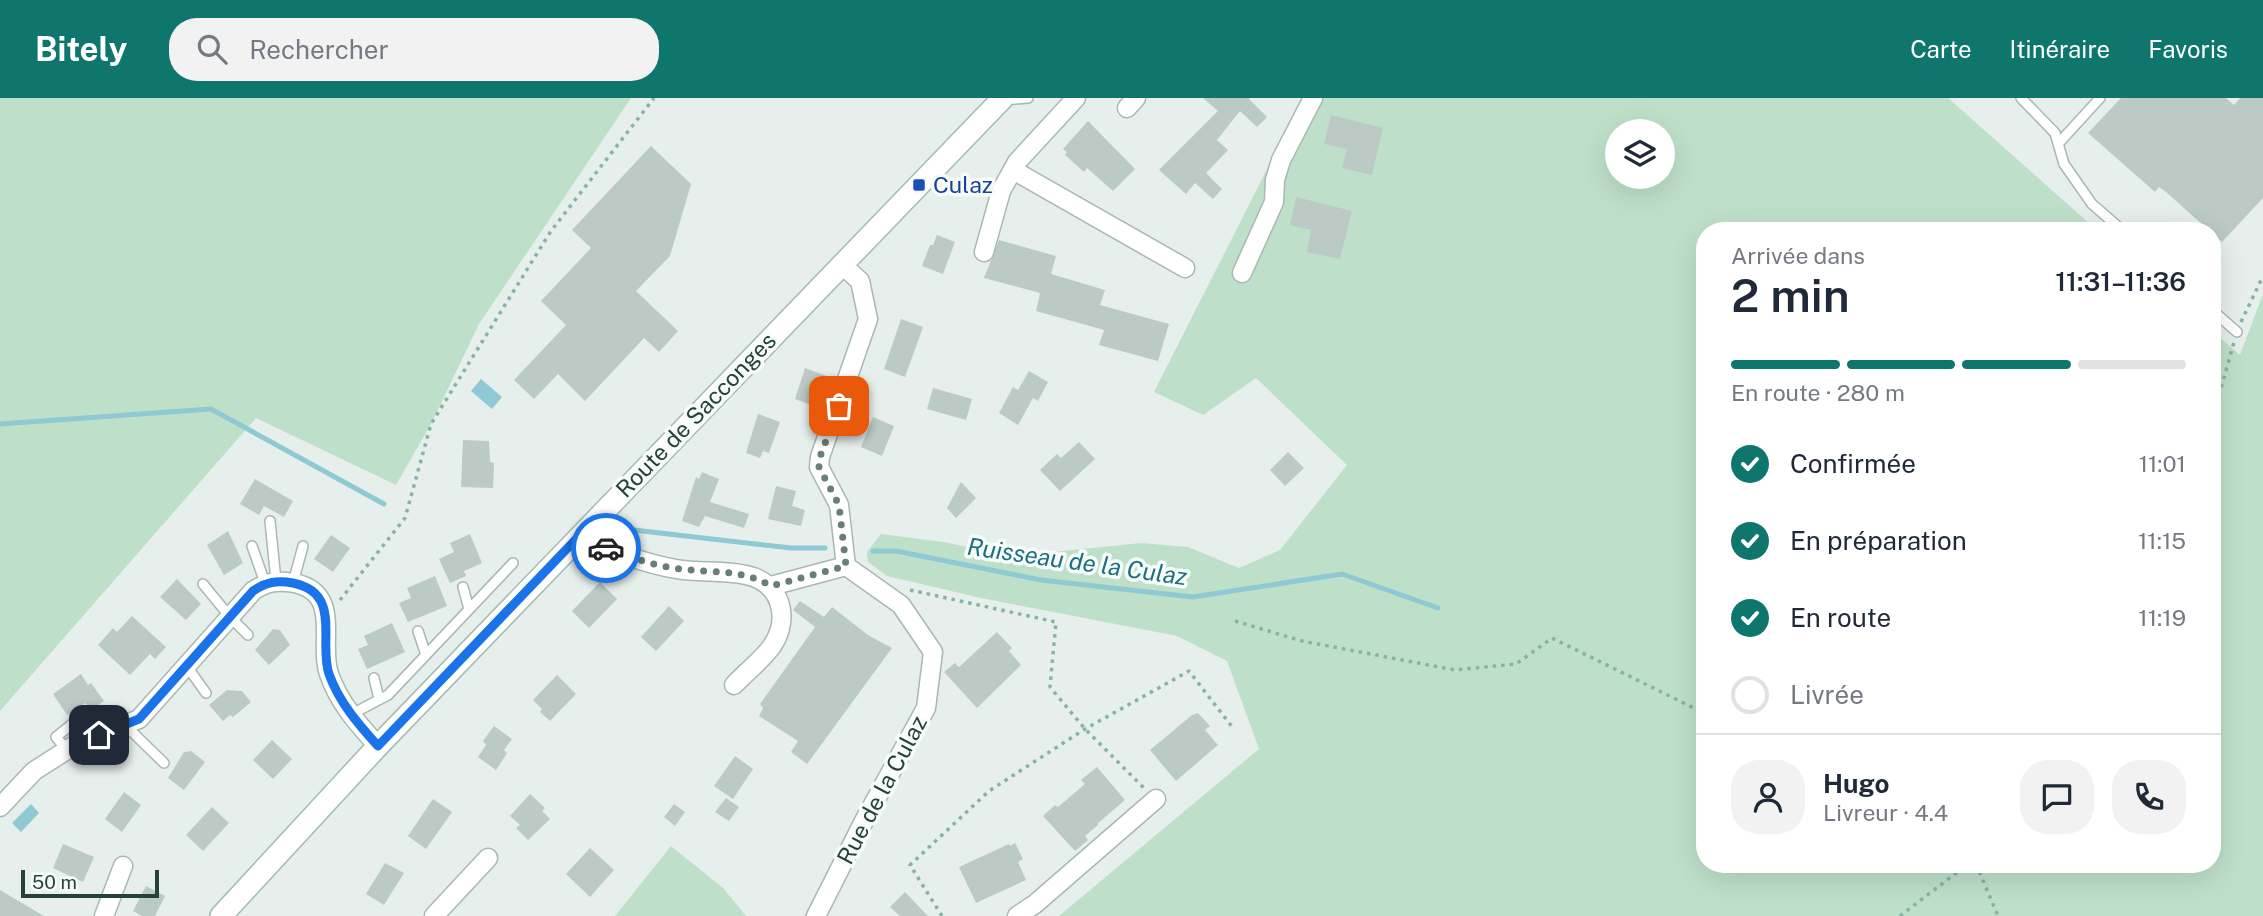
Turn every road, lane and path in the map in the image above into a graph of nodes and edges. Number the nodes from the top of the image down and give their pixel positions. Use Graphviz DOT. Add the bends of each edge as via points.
graph roads {
  1 [pos="654,98"];
  2 [pos="1028,98"];
  3 [pos="1076,98"];
  4 [pos="1313,98"];
  5 [pos="2021,98"];
  6 [pos="2100,98"];
  7 [pos="1002,99"];
  8 [pos="2058,144"];
  9 [pos="1013,170"];
  10 [pos="2113,222"];
  11 [pos="984,252"];
  12 [pos="842,265"];
  13 [pos="1185,268"];
  14 [pos="1242,273"];
  15 [pos="2263,276"];
  16 [pos="2221,318"];
  17 [pos="2237,331"];
  18 [pos="2221,388"];
  19 [pos="270,521"];
  20 [pos="580,535"];
  21 [pos="252,546"];
  22 [pos="303,546"];
  23 [pos="513,563"];
  24 [pos="846,566"];
  25 [pos="278,582"];
  26 [pos="203,584"];
  27 [pos="771,586"];
  28 [pos="463,587"];
  29 [pos="878,588"];
  30 [pos="470,609"];
  31 [pos="230,617"];
  32 [pos="326,618"];
  33 [pos="1235,621"];
  34 [pos="418,631"];
  35 [pos="248,635"];
  36 [pos="426,655"];
  37 [pos="186,665"];
  38 [pos="374,678"];
  39 [pos="734,685"];
  40 [pos="206,693"];
  41 [pos="379,699"];
  42 [pos="1696,709"];
  43 [pos="86,713"];
  44 [pos="351,715"];
  45 [pos="124,724"];
  46 [pos="1233,728"];
  47 [pos="1086,729"];
  48 [pos="378,746"];
  49 [pos="67,750"];
  50 [pos="164,763"];
  51 [pos="1156,799"];
  52 [pos="0,807"];
  53 [pos="488,858"];
  54 [pos="123,866"];
  55 [pos="1956,873"];
  56 [pos="1980,873"];
  57 [pos="104,916"];
  58 [pos="221,916"];
  59 [pos="434,916"];
  60 [pos="816,916"];
  61 [pos="942,916"];
  62 [pos="1017,916"];
  63 [pos="1900,916"];
  64 [pos="1998,916"];
  1 -- 32 [label="path" via="551,231 431,424 405,517"];
  2 -- 7 [label="lane, Route de Sacconges"];
  3 -- 9 [label="street"];
  4 -- 14 [label="street" via="1281,160 1274,202"];
  5 -- 8 [label="lane" via="2055,133"];
  6 -- 8 [label="lane"];
  7 -- 12 [label="street, Route de Sacconges"];
  8 -- 10 [label="lane" via="2064,163 2092,204"];
  9 -- 11 [label="street" via="1001,191"];
  9 -- 13 [label="street"];
  12 -- 20 [label="street, Route de Sacconges"];
  12 -- 24 [label="street" via="859,281 868,319 819,467 839,505"];
  15 -- 17 [label="path"];
  16 -- 17 [label="lane"];
  17 -- 18 [label="path"];
  19 -- 25 [label="lane"];
  20 -- 27 [label="street" via="655,565 749,575"];
  20 -- 48 [label="street, Route de Sacconges"];
  21 -- 25 [label="lane"];
  22 -- 25 [label="lane"];
  23 -- 30 [label="lane"];
  24 -- 27 [label="street"];
  24 -- 29 [label="street, Rue de la Culaz"];
  25 -- 31 [label="street" via="253,591"];
  25 -- 32 [label="street" via="302,585 314,593"];
  26 -- 31 [label="lane"];
  27 -- 39 [label="street" via="782,609 779,632"];
  28 -- 30 [label="lane"];
  29 -- 47 [label="path" via="914,590 1056,622 1050,687"];
  29 -- 60 [label="street, Rue de la Culaz" via="901,605 933,652 926,708"];
  30 -- 36 [label="lane"];
  31 -- 35 [label="lane"];
  31 -- 37 [label="street"];
  32 -- 44 [label="street" via="329,673"];
  33 -- 42 [label="path" via="1302,640 1455,670 1516,664 1552,638"];
  34 -- 36 [label="lane"];
  36 -- 41 [label="lane"];
  37 -- 40 [label="lane"];
  37 -- 45 [label="street" via="139,719"];
  38 -- 41 [label="lane"];
  41 -- 44 [label="lane"];
  43 -- 49 [label="lane" via="56,737"];
  44 -- 48 [label="street"];
  45 -- 49 [label="street"];
  45 -- 50 [label="lane"];
  46 -- 47 [label="path" via="1189,671"];
  47 -- 51 [label="path"];
  47 -- 61 [label="path" via="989,791 909,865"];
  48 -- 58 [label="street, Route de Sacconges"];
  49 -- 52 [label="street" via="34,771"];
  51 -- 62 [label="street"];
  53 -- 59 [label="street"];
  54 -- 57 [label="street"];
  55 -- 63 [label="path"];
  56 -- 64 [label="path"];
}
